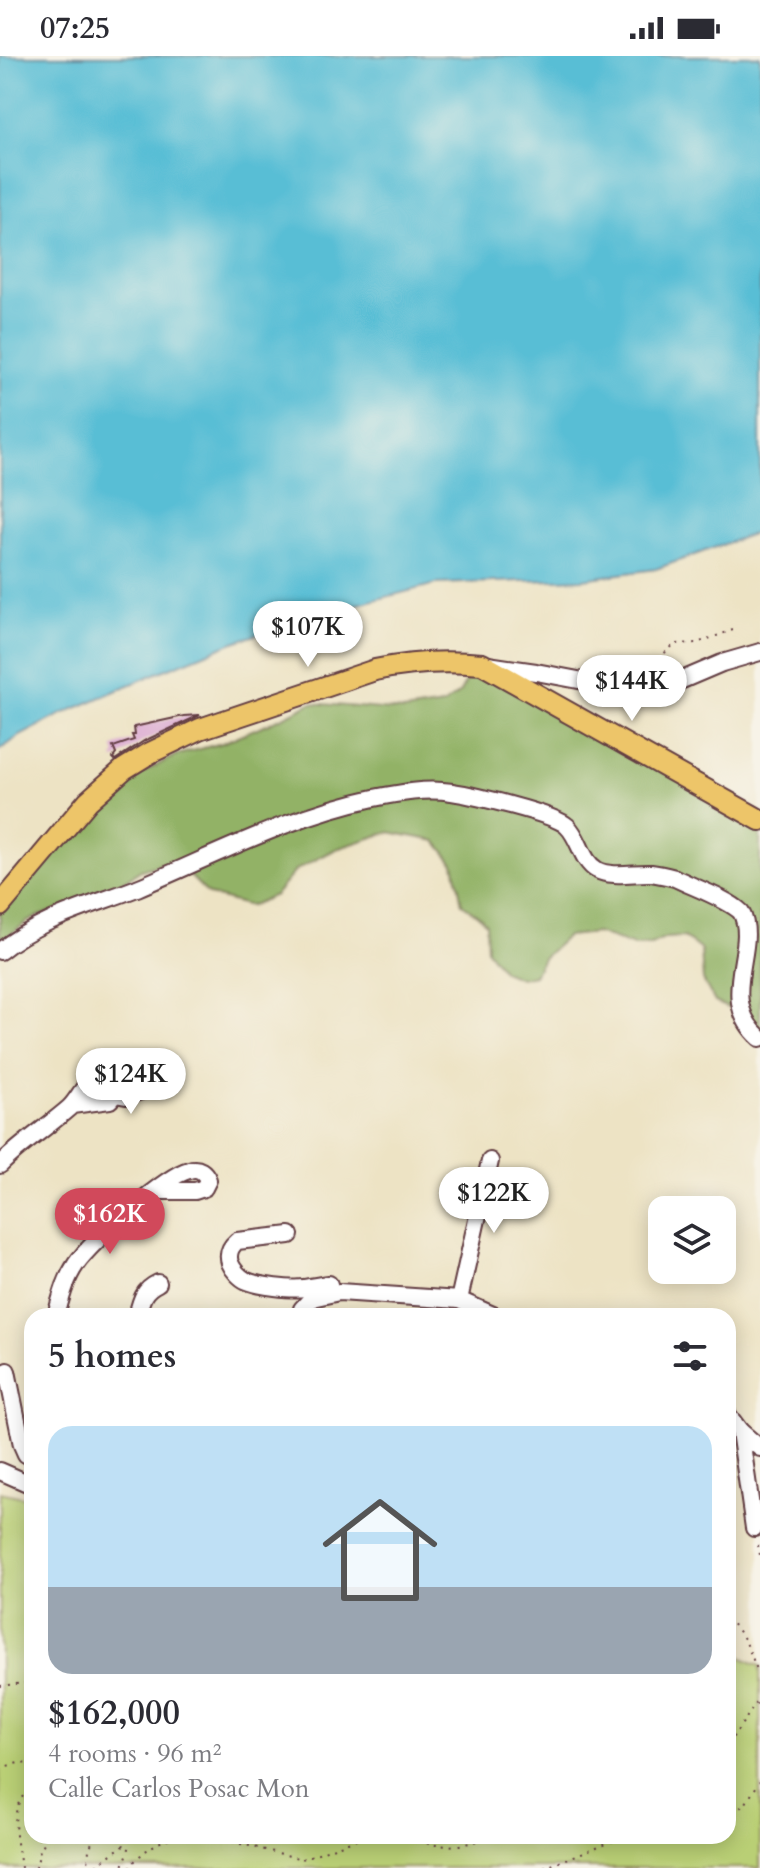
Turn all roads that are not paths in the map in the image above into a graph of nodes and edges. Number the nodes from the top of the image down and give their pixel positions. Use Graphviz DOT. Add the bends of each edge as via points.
graph roads {
  1 [pos="760,652"];
  2 [pos="482,664"];
  3 [pos="760,820"];
  4 [pos="0,906"];
  5 [pos="0,951"];
  6 [pos="760,1038"];
  7 [pos="143,1090"];
  8 [pos="490,1161"];
  9 [pos="0,1165"];
  10 [pos="154,1191"];
  11 [pos="483,1191"];
  12 [pos="515,1203"];
  13 [pos="290,1235"];
  14 [pos="158,1283"];
  15 [pos="339,1292"];
  16 [pos="459,1300"];
  17 [pos="58,1308"];
  18 [pos="139,1308"];
  19 [pos="303,1308"];
  20 [pos="477,1308"];
  21 [pos="7,1371"];
  22 [pos="736,1426"];
  23 [pos="740,1431"];
  24 [pos="760,1448"];
  25 [pos="24,1450"];
  26 [pos="0,1471"];
  27 [pos="24,1482"];
  28 [pos="754,1528"];
  1 -- 2 [label="street" via="648,690"];
  2 -- 3 [label="main road"];
  2 -- 4 [label="main road" via="428,661 375,670 174,740 124,769 88,801"];
  5 -- 6 [label="street" via="31,929 295,819 402,792 440,790 557,819 571,829 596,870 664,875 739,909 748,919 754,944 743,1014"];
  7 -- 9 [label="street" via="115,1094 111,1081 96,1079"];
  8 -- 11 [label="street"];
  10 -- 17 [label="street" via="81,1257"];
  11 -- 12 [label="street"];
  11 -- 16 [label="street"];
  13 -- 15 [label="street" via="237,1241 229,1252 232,1266 251,1283 294,1289 330,1284"];
  14 -- 18 [label="street" via="143,1295"];
  15 -- 16 [label="street"];
  15 -- 19 [label="street" via="312,1298"];
  16 -- 20 [label="street"];
  21 -- 25 [label="street"];
  22 -- 23 [label="street"];
  23 -- 24 [label="street"];
  23 -- 28 [label="street"];
  26 -- 27 [label="street"];
}
